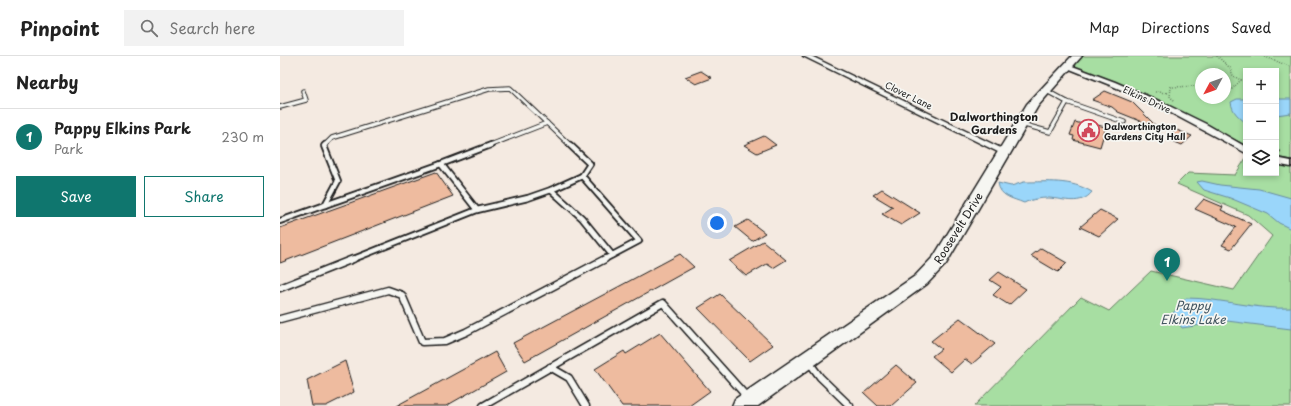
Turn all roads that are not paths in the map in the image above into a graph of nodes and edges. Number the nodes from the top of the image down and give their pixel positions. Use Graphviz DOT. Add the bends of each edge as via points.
graph roads {
  1 [pos="806,56"];
  2 [pos="1072,61"];
  3 [pos="1045,90"];
  4 [pos="303,91"];
  5 [pos="1067,102"];
  6 [pos="280,107"];
  7 [pos="1124,122"];
  8 [pos="547,123"];
  9 [pos="1020,124"];
  10 [pos="1243,148"];
  11 [pos="1003,151"];
  12 [pos="1279,162"];
  13 [pos="442,164"];
  14 [pos="1291,164"];
  15 [pos="582,176"];
  16 [pos="551,190"];
  17 [pos="325,205"];
  18 [pos="477,210"];
  19 [pos="280,221"];
  20 [pos="612,255"];
  21 [pos="280,288"];
  22 [pos="280,319"];
  23 [pos="807,360"];
  24 [pos="550,367"];
  25 [pos="745,404"];
  26 [pos="483,406"];
  27 [pos="586,406"];
  28 [pos="850,406"];
  1 -- 11 [label="street, Clover Lane"];
  2 -- 3 [label="street, Roosevelt Drive"];
  2 -- 10 [label="street, Elkins Drive"];
  3 -- 5 [label="lane"];
  3 -- 9 [label="street, Roosevelt Drive"];
  4 -- 6 [label="lane" via="306,100"];
  5 -- 7 [label="lane"];
  5 -- 9 [label="lane" via="1050,132"];
  8 -- 13 [label="lane"];
  8 -- 15 [label="lane" via="590,164"];
  8 -- 17 [label="lane" via="510,88 499,88 341,134 324,146 338,181"];
  9 -- 11 [label="street, Roosevelt Drive"];
  11 -- 23 [label="street, Roosevelt Drive" via="940,260 921,280"];
  12 -- 14 [label="street"];
  13 -- 17 [label="lane"];
  13 -- 18 [label="lane"];
  15 -- 16 [label="lane"];
  15 -- 20 [label="lane" via="639,241"];
  16 -- 18 [label="lane"];
  16 -- 20 [label="lane" via="582,218"];
  17 -- 19 [label="lane"];
  18 -- 21 [label="lane"];
  20 -- 22 [label="lane" via="445,341 422,342 402,295 388,290"];
  23 -- 25 [label="street, Roosevelt Drive"];
  23 -- 28 [label="lane" via="820,377"];
  24 -- 25 [label="lane" via="662,303"];
  24 -- 26 [label="lane"];
  24 -- 27 [label="lane" via="569,378"];
}
